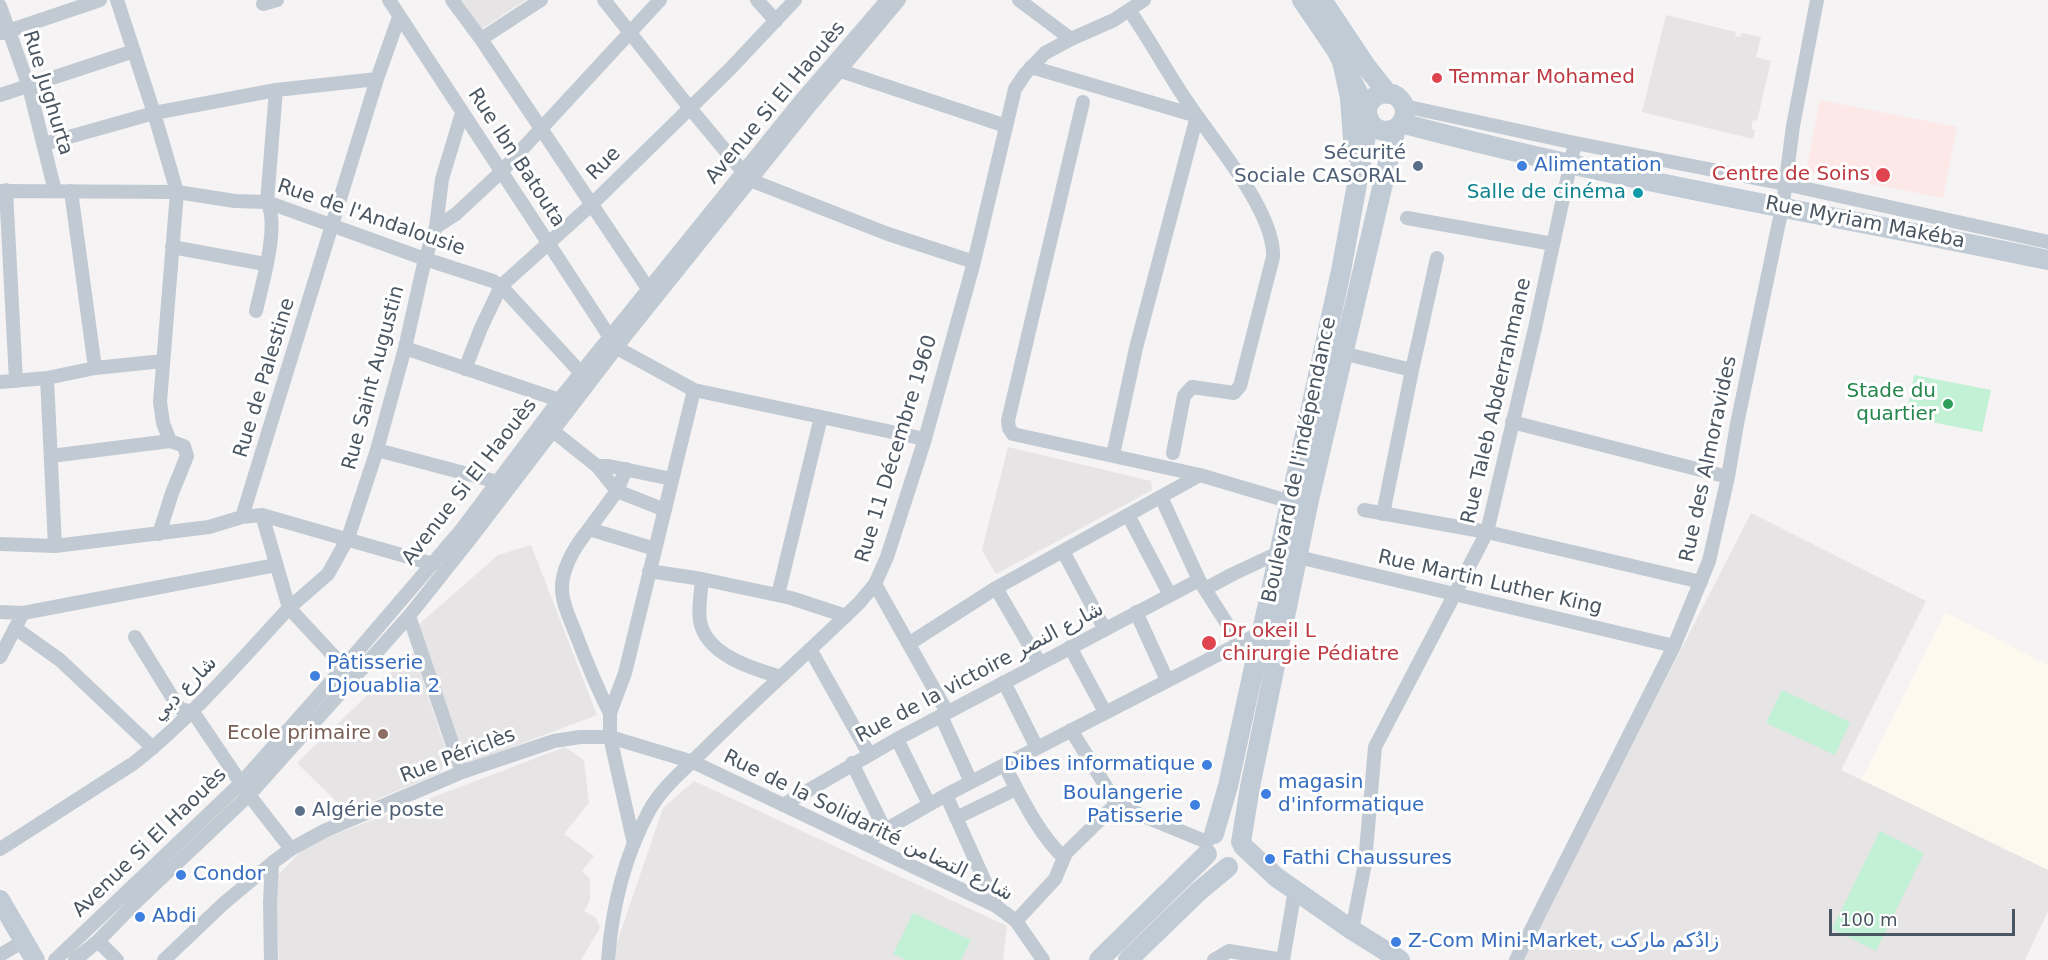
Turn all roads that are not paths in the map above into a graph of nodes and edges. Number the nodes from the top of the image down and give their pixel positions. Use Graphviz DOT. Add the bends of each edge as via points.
graph roads {
  1 [pos="100,0"];
  2 [pos="117,0"];
  3 [pos="278,0"];
  4 [pos="388,0"];
  5 [pos="452,0"];
  6 [pos="541,0"];
  7 [pos="604,0"];
  8 [pos="660,0"];
  9 [pos="757,0"];
  10 [pos="795,0"];
  11 [pos="887,0"];
  12 [pos="899,0"];
  13 [pos="1019,0"];
  14 [pos="1144,0"];
  15 [pos="1302,0"];
  16 [pos="1322,0"];
  17 [pos="1817,0"];
  18 [pos="263,4"];
  19 [pos="0,6"];
  20 [pos="1129,10"];
  21 [pos="399,17"];
  22 [pos="776,21"];
  23 [pos="4,33"];
  24 [pos="630,34"];
  25 [pos="481,39"];
  26 [pos="1071,39"];
  27 [pos="134,51"];
  28 [pos="1342,61"];
  29 [pos="1031,67"];
  30 [pos="841,71"];
  31 [pos="377,79"];
  32 [pos="29,87"];
  33 [pos="276,90"];
  34 [pos="1388,94"];
  35 [pos="0,95"];
  36 [pos="1083,102"];
  37 [pos="689,107"];
  38 [pos="154,112"];
  39 [pos="462,113"];
  40 [pos="1368,114"];
  41 [pos="1197,116"];
  42 [pos="1400,119"];
  43 [pos="1006,126"];
  44 [pos="541,130"];
  45 [pos="1575,143"];
  46 [pos="44,144"];
  47 [pos="1570,164"];
  48 [pos="501,172"];
  49 [pos="746,177"];
  50 [pos="1785,184"];
  51 [pos="1357,187"];
  52 [pos="3,190"];
  53 [pos="55,191"];
  54 [pos="71,191"];
  55 [pos="177,192"];
  56 [pos="267,202"];
  57 [pos="591,205"];
  58 [pos="1782,207"];
  59 [pos="1890,207"];
  60 [pos="1407,218"];
  61 [pos="332,226"];
  62 [pos="436,227"];
  63 [pos="1887,228"];
  64 [pos="549,244"];
  65 [pos="1553,244"];
  66 [pos="172,247"];
  67 [pos="2040,249"];
  68 [pos="1437,258"];
  69 [pos="425,259"];
  70 [pos="974,262"];
  71 [pos="265,264"];
  72 [pos="501,286"];
  73 [pos="649,290"];
  74 [pos="256,311"];
  75 [pos="6,331"];
  76 [pos="614,343"];
  77 [pos="405,348"];
  78 [pos="1342,352"];
  79 [pos="163,361"];
  80 [pos="95,368"];
  81 [pos="465,369"];
  82 [pos="1412,370"];
  83 [pos="581,373"];
  84 [pos="47,378"];
  85 [pos="16,381"];
  86 [pos="0,382"];
  87 [pos="694,390"];
  88 [pos="559,400"];
  89 [pos="821,417"];
  90 [pos="1512,422"];
  91 [pos="553,430"];
  92 [pos="925,439"];
  93 [pos="170,441"];
  94 [pos="377,450"];
  95 [pos="1173,453"];
  96 [pos="1113,455"];
  97 [pos="51,456"];
  98 [pos="597,466"];
  99 [pos="626,469"];
  100 [pos="1200,475"];
  101 [pos="1728,477"];
  102 [pos="672,479"];
  103 [pos="498,482"];
  104 [pos="617,491"];
  105 [pos="1161,497"];
  106 [pos="1291,502"];
  107 [pos="665,510"];
  108 [pos="1364,510"];
  109 [pos="1383,513"];
  110 [pos="262,515"];
  111 [pos="1128,515"];
  112 [pos="242,517"];
  113 [pos="589,530"];
  114 [pos="1487,532"];
  115 [pos="159,534"];
  116 [pos="467,534"];
  117 [pos="348,538"];
  118 [pos="0,544"];
  119 [pos="55,546"];
  120 [pos="655,549"];
  121 [pos="1063,551"];
  122 [pos="1289,555"];
  123 [pos="433,564"];
  124 [pos="276,565"];
  125 [pos="649,571"];
  126 [pos="702,579"];
  127 [pos="1701,582"];
  128 [pos="875,584"];
  129 [pos="1202,585"];
  130 [pos="996,588"];
  131 [pos="1455,594"];
  132 [pos="778,595"];
  133 [pos="1170,595"];
  134 [pos="289,608"];
  135 [pos="0,612"];
  136 [pos="1136,612"];
  137 [pos="24,613"];
  138 [pos="409,616"];
  139 [pos="846,616"];
  140 [pos="15,628"];
  141 [pos="1104,628"];
  142 [pos="1262,632"];
  143 [pos="135,637"];
  144 [pos="910,643"];
  145 [pos="1240,644"];
  146 [pos="1674,646"];
  147 [pos="1070,647"];
  148 [pos="810,649"];
  149 [pos="0,657"];
  150 [pos="1039,662"];
  151 [pos="344,667"];
  152 [pos="781,677"];
  153 [pos="1167,680"];
  154 [pos="1004,682"];
  155 [pos="193,712"];
  156 [pos="1105,712"];
  157 [pos="610,713"];
  158 [pos="944,714"];
  159 [pos="1071,730"];
  160 [pos="610,737"];
  161 [pos="897,739"];
  162 [pos="153,748"];
  163 [pos="1037,748"];
  164 [pos="869,754"];
  165 [pos="693,762"];
  166 [pos="852,764"];
  167 [pos="1004,765"];
  168 [pos="462,772"];
  169 [pos="242,782"];
  170 [pos="971,782"];
  171 [pos="1016,789"];
  172 [pos="249,795"];
  173 [pos="946,795"];
  174 [pos="1117,803"];
  175 [pos="929,804"];
  176 [pos="783,805"];
  177 [pos="956,818"];
  178 [pos="885,830"];
  179 [pos="864,842"];
  180 [pos="1210,843"];
  181 [pos="634,844"];
  182 [pos="1242,844"];
  183 [pos="0,849"];
  184 [pos="291,849"];
  185 [pos="1064,858"];
  186 [pos="272,863"];
  187 [pos="1231,866"];
  188 [pos="1276,877"];
  189 [pos="1295,890"];
  190 [pos="0,900"];
  191 [pos="996,906"];
  192 [pos="1016,921"];
  193 [pos="0,925"];
  194 [pos="1352,930"];
  195 [pos="98,941"];
  196 [pos="14,951"];
  197 [pos="35,960"];
  198 [pos="55,960"];
  199 [pos="75,960"];
  200 [pos="117,960"];
  201 [pos="164,960"];
  202 [pos="271,960"];
  203 [pos="608,960"];
  204 [pos="1043,960"];
  205 [pos="1099,960"];
  206 [pos="1128,960"];
  207 [pos="1214,960"];
  208 [pos="1283,960"];
  209 [pos="1401,960"];
  210 [pos="1516,960"];
  1 -- 23 [label="street"];
  2 -- 27 [label="street"];
  3 -- 18 [label="street"];
  4 -- 21 [label="street, Rue Ibn Batouta"];
  5 -- 25 [label="street"];
  6 -- 25 [label="street"];
  7 -- 24 [label="street"];
  8 -- 24 [label="street"];
  9 -- 22 [label="street"];
  10 -- 22 [label="street, Rue"];
  11 -- 49 [label="street, Avenue Si El Haouès"];
  12 -- 30 [label="street, Avenue Si El Haouès"];
  13 -- 26 [label="street"];
  14 -- 20 [label="street, Rue 11 Décembre 1960"];
  15 -- 28 [label="main road"];
  16 -- 34 [label="main road"];
  17 -- 50 [label="street, Rue des Almoravides"];
  19 -- 23 [label="street, Rue Jughurta"];
  20 -- 26 [label="street, Rue 11 Décembre 1960"];
  20 -- 41 [label="street"];
  21 -- 31 [label="street, Rue de Palestine"];
  21 -- 39 [label="street, Rue Ibn Batouta"];
  22 -- 37 [label="street, Rue"];
  23 -- 32 [label="street, Rue Jughurta"];
  24 -- 37 [label="street"];
  24 -- 44 [label="street"];
  25 -- 44 [label="street"];
  26 -- 29 [label="street, Rue 11 Décembre 1960" via="1045,53"];
  27 -- 32 [label="street"];
  27 -- 38 [label="street"];
  28 -- 40 [label="main road"];
  28 -- 51 [label="main road" via="1352,117"];
  29 -- 41 [label="street"];
  29 -- 43 [label="street, Rue 11 Décembre 1960" via="1014,89"];
  30 -- 43 [label="street"];
  30 -- 49 [label="street, Avenue Si El Haouès"];
  31 -- 33 [label="street"];
  31 -- 61 [label="street, Rue de Palestine"];
  32 -- 35 [label="street"];
  32 -- 46 [label="street, Rue Jughurta"];
  33 -- 38 [label="street"];
  33 -- 56 [label="street"];
  34 -- 40 [label="main road" via="1372,99"];
  34 -- 42 [label="main road" via="1397,97"];
  36 -- 96 [label="street" via="1008,421 1013,434"];
  37 -- 49 [label="street"];
  37 -- 57 [label="street, Rue"];
  38 -- 46 [label="street"];
  38 -- 55 [label="street"];
  39 -- 48 [label="street, Rue Ibn Batouta"];
  39 -- 62 [label="street, Rue Saint Augustin" via="442,179"];
  40 -- 42 [label="main road" via="1375,128 1385,131"];
  40 -- 51 [label="main road, Boulevard de l'indépendance"];
  41 -- 95 [label="street" via="1264,220 1273,257 1240,386 1234,393 1192,387 1187,390"];
  41 -- 96 [label="street" via="1136,348"];
  42 -- 45 [label="street"];
  42 -- 47 [label="main road, Rue Myriam Makéba"];
  42 -- 78 [label="main road, Boulevard de l'indépendance"];
  43 -- 70 [label="street, Rue 11 Décembre 1960"];
  44 -- 48 [label="street"];
  44 -- 57 [label="street"];
  45 -- 47 [label="street, Rue Taleb Abderrahmane"];
  45 -- 50 [label="street"];
  46 -- 53 [label="street, Rue Jughurta"];
  47 -- 58 [label="main road, Rue Myriam Makéba"];
  47 -- 65 [label="street, Rue Taleb Abderrahmane"];
  48 -- 62 [label="street"];
  48 -- 64 [label="street, Rue Ibn Batouta"];
  49 -- 70 [label="street" via="888,234"];
  49 -- 73 [label="street, Avenue Si El Haouès"];
  49 -- 76 [label="street, Avenue Si El Haouès"];
  50 -- 58 [label="street, Rue des Almoravides"];
  50 -- 59 [label="street"];
  51 -- 106 [label="main road, Boulevard de l'indépendance"];
  52 -- 53 [label="street, Rue de l'Andalousie"];
  52 -- 75 [label="street"];
  53 -- 54 [label="street, Rue de l'Andalousie"];
  54 -- 55 [label="street, Rue de l'Andalousie"];
  54 -- 80 [label="street"];
  55 -- 56 [label="street, Rue de l'Andalousie"];
  55 -- 66 [label="street"];
  56 -- 61 [label="street, Rue de l'Andalousie"];
  56 -- 71 [label="street" via="273,218"];
  57 -- 64 [label="street, Rue"];
  57 -- 73 [label="street"];
  58 -- 63 [label="main road, Rue Myriam Makéba"];
  58 -- 101 [label="street, Rue des Almoravides"];
  59 -- 63 [label="street"];
  59 -- 67 [label="street"];
  60 -- 65 [label="street"];
  61 -- 69 [label="street, Rue de l'Andalousie"];
  61 -- 112 [label="street, Rue de Palestine"];
  62 -- 69 [label="street, Rue Saint Augustin"];
  63 -- 67 [label="main road, Rue Myriam Makéba"];
  64 -- 72 [label="street, Rue"];
  64 -- 76 [label="street, Rue Ibn Batouta"];
  65 -- 90 [label="street, Rue Taleb Abderrahmane"];
  66 -- 71 [label="street"];
  66 -- 79 [label="street"];
  68 -- 82 [label="street"];
  69 -- 72 [label="street, Rue de l'Andalousie" via="485,276"];
  69 -- 77 [label="street, Rue Saint Augustin"];
  70 -- 92 [label="street, Rue 11 Décembre 1960"];
  71 -- 74 [label="street"];
  72 -- 81 [label="street, Rue"];
  72 -- 83 [label="street, Rue de l'Andalousie"];
  73 -- 76 [label="street, Avenue Si El Haouès"];
  75 -- 85 [label="street"];
  76 -- 83 [label="street, Avenue Si El Haouès"];
  76 -- 87 [label="street"];
  76 -- 91 [label="street, Avenue Si El Haouès"];
  77 -- 81 [label="street"];
  77 -- 94 [label="street, Rue Saint Augustin"];
  78 -- 82 [label="street"];
  78 -- 122 [label="main road, Boulevard de l'indépendance"];
  79 -- 80 [label="street"];
  79 -- 93 [label="street" via="159,402"];
  80 -- 84 [label="street"];
  81 -- 88 [label="street"];
  82 -- 109 [label="street"];
  83 -- 88 [label="street, Avenue Si El Haouès"];
  84 -- 85 [label="street"];
  84 -- 97 [label="street"];
  85 -- 86 [label="street"];
  87 -- 89 [label="street"];
  87 -- 102 [label="street"];
  88 -- 103 [label="street, Avenue Si El Haouès"];
  89 -- 92 [label="street"];
  89 -- 132 [label="street"];
  90 -- 101 [label="street"];
  90 -- 114 [label="street, Rue Taleb Abderrahmane"];
  91 -- 98 [label="street"];
  91 -- 116 [label="street, Avenue Si El Haouès"];
  92 -- 128 [label="street, Rue 11 Décembre 1960"];
  93 -- 97 [label="street"];
  93 -- 115 [label="street" via="184,446 187,456"];
  94 -- 103 [label="street"];
  94 -- 117 [label="street, Rue Saint Augustin"];
  96 -- 100 [label="street"];
  97 -- 119 [label="street"];
  98 -- 99 [label="street"];
  98 -- 104 [label="street"];
  99 -- 102 [label="street"];
  99 -- 104 [label="street"];
  100 -- 105 [label="street"];
  100 -- 106 [label="street"];
  101 -- 127 [label="street, Rue des Almoravides"];
  102 -- 107 [label="street"];
  103 -- 116 [label="street, Avenue Si El Haouès"];
  104 -- 107 [label="street"];
  104 -- 113 [label="street"];
  105 -- 111 [label="street"];
  105 -- 129 [label="street"];
  106 -- 122 [label="main road, Boulevard de l'indépendance"];
  107 -- 120 [label="street"];
  108 -- 109 [label="street"];
  109 -- 114 [label="street"];
  110 -- 112 [label="street"];
  110 -- 117 [label="street"];
  110 -- 124 [label="street"];
  111 -- 121 [label="street"];
  111 -- 133 [label="street"];
  112 -- 115 [label="street"];
  113 -- 120 [label="street"];
  113 -- 157 [label="street" via="579,541 562,587 567,611"];
  114 -- 127 [label="street"];
  114 -- 131 [label="street, Rue Taleb Abderrahmane"];
  115 -- 119 [label="street"];
  116 -- 123 [label="street, Avenue Si El Haouès"];
  116 -- 138 [label="street, Avenue Si El Haouès"];
  117 -- 123 [label="street"];
  117 -- 134 [label="street, Rue Saint Augustin" via="328,574"];
  118 -- 119 [label="street"];
  120 -- 125 [label="street"];
  121 -- 130 [label="street"];
  121 -- 141 [label="street"];
  122 -- 129 [label="street, Rue de la victoire شارع النصر"];
  122 -- 131 [label="street, Rue Martin Luther King"];
  122 -- 142 [label="main road, Boulevard de l'indépendance"];
  122 -- 182 [label="main road, Boulevard de l'indépendance"];
  123 -- 151 [label="street, Avenue Si El Haouès"];
  124 -- 134 [label="street"];
  124 -- 137 [label="street"];
  125 -- 126 [label="street"];
  125 -- 157 [label="street" via="625,673"];
  126 -- 132 [label="street"];
  126 -- 152 [label="street" via="700,621 705,634 735,661"];
  127 -- 146 [label="street, Rue des Almoravides"];
  128 -- 139 [label="street, Rue 11 Décembre 1960"];
  128 -- 144 [label="street"];
  129 -- 133 [label="street, Rue de la victoire شارع النصر"];
  129 -- 145 [label="street"];
  130 -- 144 [label="street"];
  130 -- 150 [label="street"];
  131 -- 146 [label="street, Rue Martin Luther King"];
  131 -- 194 [label="street, Rue Taleb Abderrahmane" via="1375,747 1365,862"];
  132 -- 139 [label="street"];
  133 -- 136 [label="street, Rue de la victoire شارع النصر"];
  134 -- 151 [label="street"];
  134 -- 155 [label="street, شارع دبي"];
  135 -- 137 [label="street"];
  136 -- 141 [label="street, Rue de la victoire شارع النصر"];
  136 -- 153 [label="street"];
  137 -- 140 [label="street"];
  138 -- 168 [label="street"];
  138 -- 172 [label="street, Avenue Si El Haouès"];
  139 -- 148 [label="street, Rue 11 Décembre 1960"];
  140 -- 149 [label="street"];
  140 -- 162 [label="street" via="60,660"];
  141 -- 147 [label="street, Rue de la victoire شارع النصر"];
  142 -- 145 [label="street"];
  142 -- 180 [label="main road, Boulevard de l'indépendance" via="1228,786"];
  143 -- 155 [label="street" via="177,705"];
  144 -- 158 [label="street"];
  145 -- 153 [label="street"];
  146 -- 210 [label="street, Rue des Almoravides"];
  147 -- 150 [label="street, Rue de la victoire شارع النصر"];
  147 -- 156 [label="street"];
  148 -- 152 [label="street, Rue 11 Décembre 1960"];
  148 -- 164 [label="street"];
  150 -- 154 [label="street, Rue de la victoire شارع النصر"];
  151 -- 169 [label="street, Avenue Si El Haouès"];
  152 -- 165 [label="street, Rue 11 Décembre 1960"];
  153 -- 156 [label="street"];
  154 -- 158 [label="street, Rue de la victoire شارع النصر"];
  154 -- 163 [label="street"];
  155 -- 162 [label="street, شارع دبي"];
  155 -- 169 [label="street"];
  156 -- 159 [label="street"];
  157 -- 160 [label="street"];
  158 -- 161 [label="street, Rue de la victoire شارع النصر"];
  158 -- 170 [label="street"];
  159 -- 163 [label="street"];
  159 -- 174 [label="street"];
  160 -- 165 [label="street, Rue Périclès"];
  160 -- 168 [label="street, Rue Périclès" via="554,741"];
  160 -- 181 [label="street"];
  161 -- 164 [label="street, Rue de la victoire شارع النصر"];
  161 -- 175 [label="street"];
  162 -- 183 [label="street, شارع دبي"];
  163 -- 167 [label="street"];
  164 -- 166 [label="street, Rue de la victoire شارع النصر"];
  165 -- 176 [label="street, Rue de la Solidarité شارع التضامن"];
  165 -- 181 [label="street, Rue 11 Décembre 1960" via="664,790"];
  166 -- 176 [label="street, Rue de la victoire شارع النصر"];
  166 -- 178 [label="street"];
  167 -- 170 [label="street"];
  167 -- 171 [label="street"];
  168 -- 184 [label="street, Rue Périclès"];
  169 -- 172 [label="street"];
  169 -- 198 [label="street, Avenue Si El Haouès"];
  170 -- 173 [label="street"];
  171 -- 177 [label="street"];
  171 -- 185 [label="street" via="1040,831"];
  172 -- 184 [label="street"];
  172 -- 195 [label="street, Avenue Si El Haouès"];
  173 -- 175 [label="street"];
  173 -- 177 [label="street"];
  174 -- 180 [label="street"];
  174 -- 185 [label="street"];
  175 -- 178 [label="street"];
  176 -- 179 [label="street, Rue de la Solidarité شارع التضامن"];
  177 -- 191 [label="street"];
  178 -- 179 [label="street"];
  179 -- 191 [label="street, Rue de la Solidarité شارع التضامن"];
  180 -- 182 [label="main road" via="1224,830 1239,837"];
  180 -- 187 [label="main road" via="1209,859 1217,866"];
  180 -- 205 [label="main road, Boulevard de l'indépendance"];
  181 -- 203 [label="street, Rue 11 Décembre 1960" via="610,925"];
  182 -- 187 [label="main road" via="1241,857"];
  182 -- 188 [label="main road"];
  184 -- 186 [label="street, Rue Périclès"];
  185 -- 192 [label="street" via="1055,879"];
  186 -- 201 [label="street, Rue Périclès"];
  186 -- 202 [label="street"];
  187 -- 188 [label="main road"];
  187 -- 206 [label="main road" via="1198,892"];
  188 -- 189 [label="main road"];
  189 -- 194 [label="main road"];
  189 -- 208 [label="street"];
  190 -- 196 [label="main road"];
  191 -- 192 [label="street, Rue de la Solidarité شارع التضامن"];
  192 -- 204 [label="street, Rue de la Solidarité شارع التضامن"];
  193 -- 196 [label="main road"];
  194 -- 209 [label="main road"];
  195 -- 199 [label="street, Avenue Si El Haouès"];
  195 -- 200 [label="street"];
  196 -- 197 [label="main road"];
  207 -- 208 [label="street" via="1229,951"];
}
